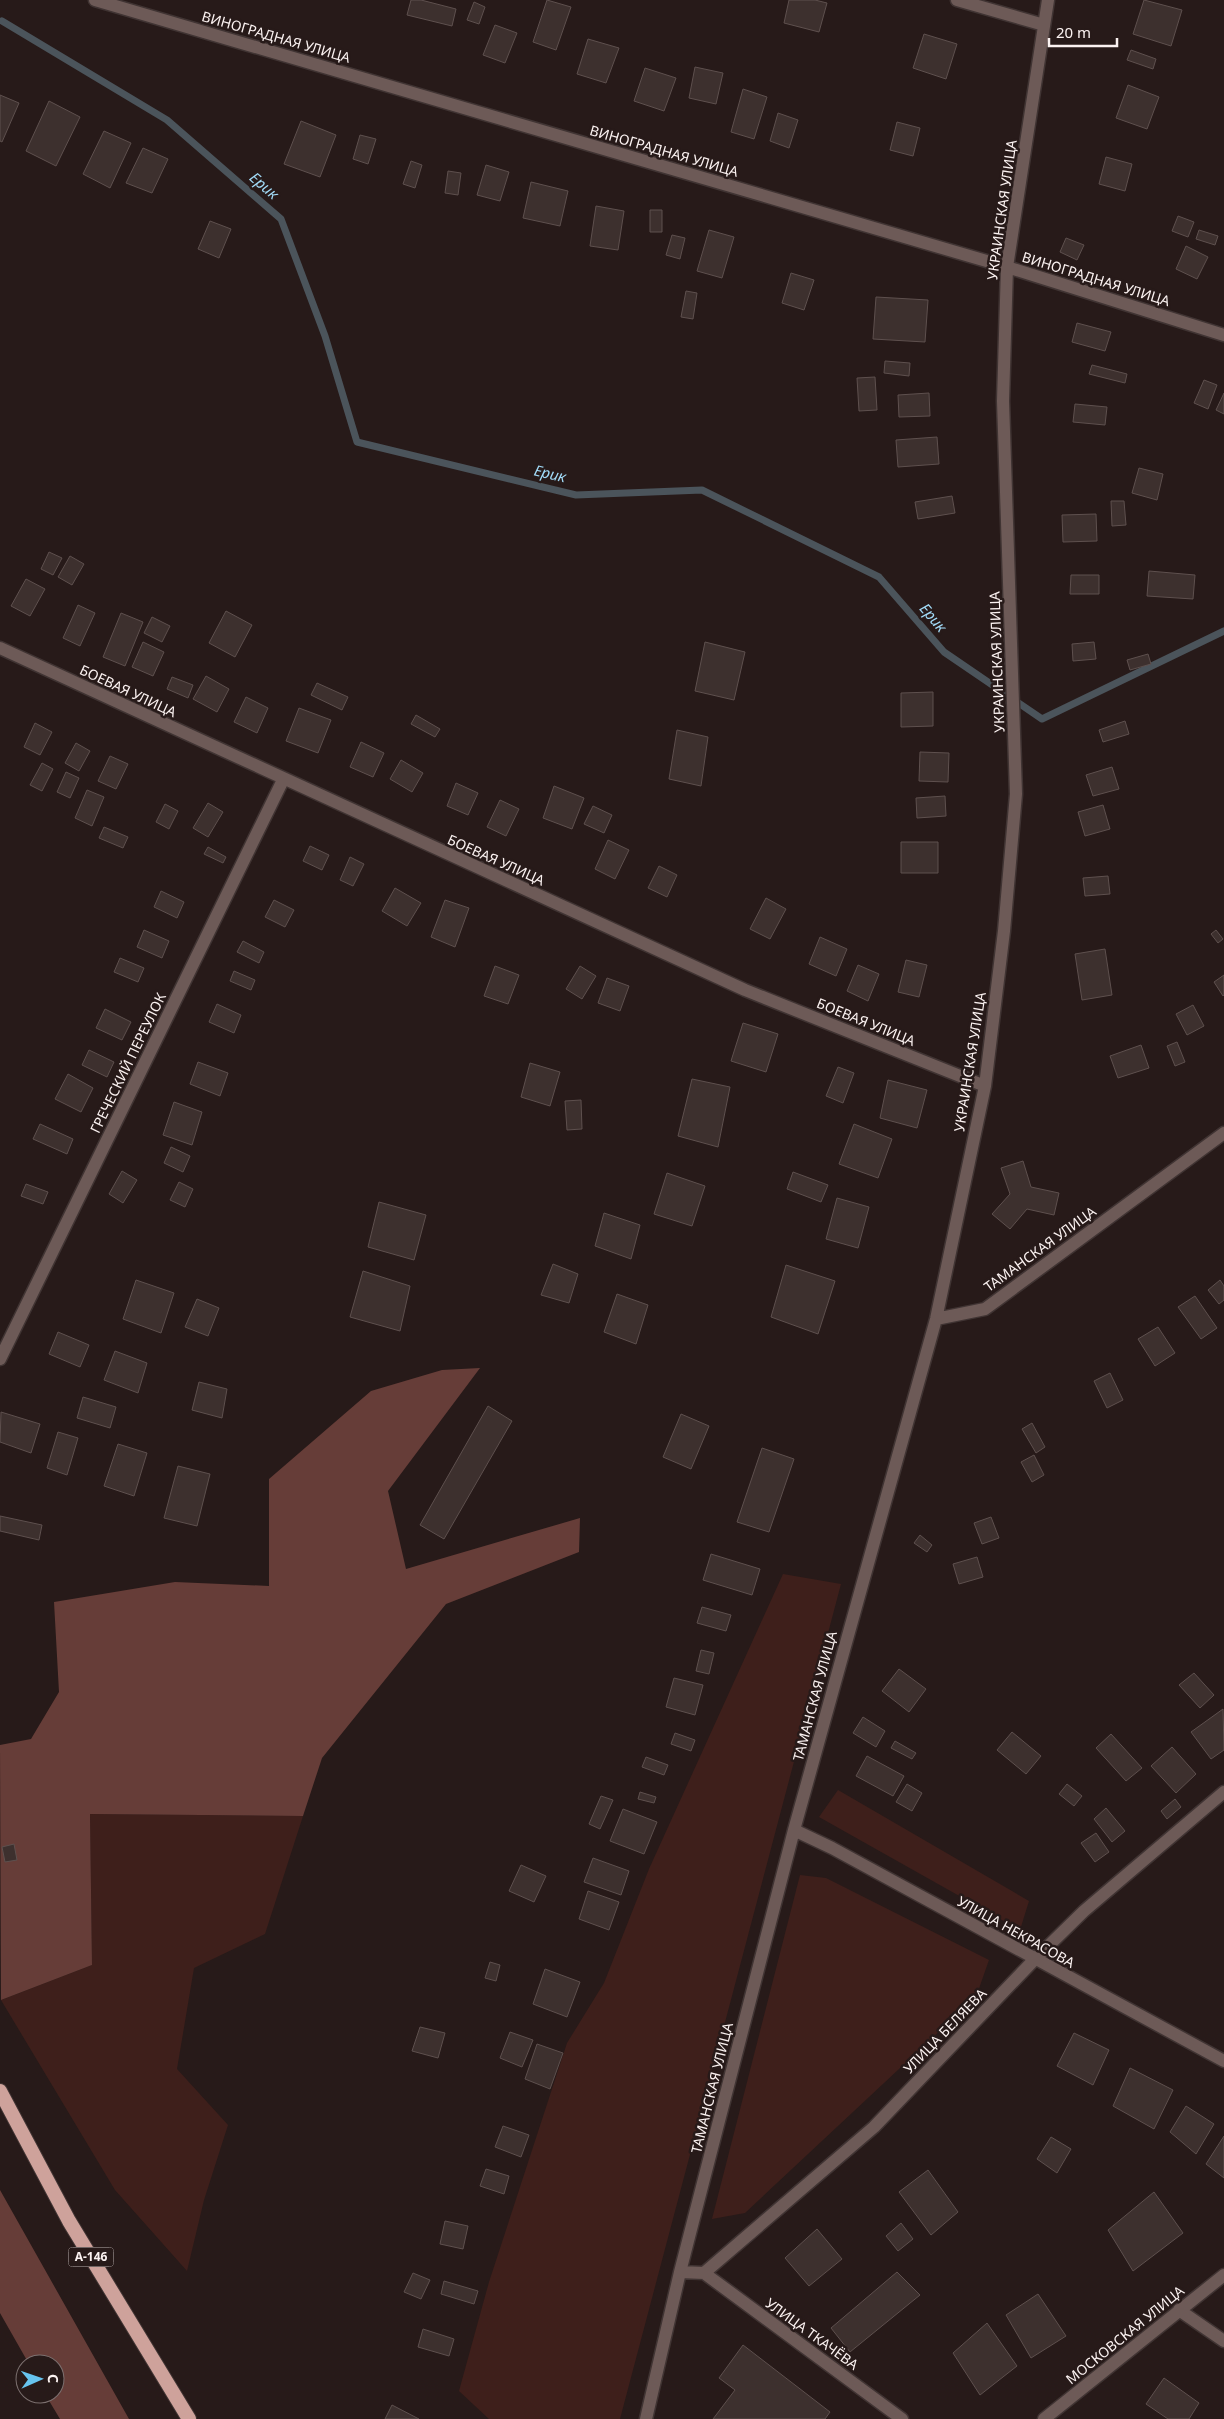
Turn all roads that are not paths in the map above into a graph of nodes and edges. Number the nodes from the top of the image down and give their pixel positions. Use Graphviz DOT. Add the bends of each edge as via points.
graph roads {
  1 [pos="95,0"];
  2 [pos="957,0"];
  3 [pos="1048,0"];
  4 [pos="1044,24"];
  5 [pos="1007,267"];
  6 [pos="1224,335"];
  7 [pos="0,648"];
  8 [pos="283,780"];
  9 [pos="985,1086"];
  10 [pos="1224,1133"];
  11 [pos="936,1319"];
  12 [pos="0,1359"];
  13 [pos="1224,1792"];
  14 [pos="794,1830"];
  15 [pos="1034,1960"];
  16 [pos="1224,2061"];
  17 [pos="0,2091"];
  18 [pos="680,2272"];
  19 [pos="704,2273"];
  20 [pos="1224,2275"];
  21 [pos="1179,2310"];
  22 [pos="1224,2341"];
  23 [pos="188,2419"];
  24 [pos="646,2419"];
  25 [pos="902,2419"];
  26 [pos="1044,2419"];
  1 -- 5 [label="street, ВИНОГРАДНАЯ УЛИЦА"];
  2 -- 4 [label="street"];
  3 -- 4 [label="street, УКРАИНСКАЯ УЛИЦА"];
  4 -- 5 [label="street, УКРАИНСКАЯ УЛИЦА"];
  5 -- 6 [label="street, ВИНОГРАДНАЯ УЛИЦА"];
  5 -- 9 [label="street, УКРАИНСКАЯ УЛИЦА" via="1003,401 1016,794 1004,931"];
  7 -- 8 [label="street, БОЕВАЯ УЛИЦА"];
  8 -- 9 [label="street, БОЕВАЯ УЛИЦА" via="745,990"];
  8 -- 12 [label="street, ГРЕЧЕСКИЙ ПЕРЕУЛОК"];
  9 -- 11 [label="street, УКРАИНСКАЯ УЛИЦА"];
  10 -- 11 [label="street, ТАМАНСКАЯ УЛИЦА" via="985,1308"];
  11 -- 14 [label="street, ТАМАНСКАЯ УЛИЦА"];
  13 -- 15 [label="street, УЛИЦА БЕЛЯЕВА" via="1084,1911"];
  14 -- 15 [label="street, УЛИЦА НЕКРАСОВА"];
  14 -- 18 [label="street, ТАМАНСКАЯ УЛИЦА"];
  15 -- 16 [label="street, УЛИЦА НЕКРАСОВА"];
  15 -- 19 [label="street, УЛИЦА БЕЛЯЕВА" via="874,2127"];
  17 -- 23 [label="highway, А-146" via="69,2221"];
  18 -- 19 [label="street"];
  18 -- 24 [label="street, ТАМАНСКАЯ УЛИЦА"];
  19 -- 25 [label="street, УЛИЦА ТКАЧЁВА"];
  20 -- 21 [label="street, МОСКОВСКАЯ УЛИЦА"];
  21 -- 22 [label="street"];
  21 -- 26 [label="street, МОСКОВСКАЯ УЛИЦА"];
}
